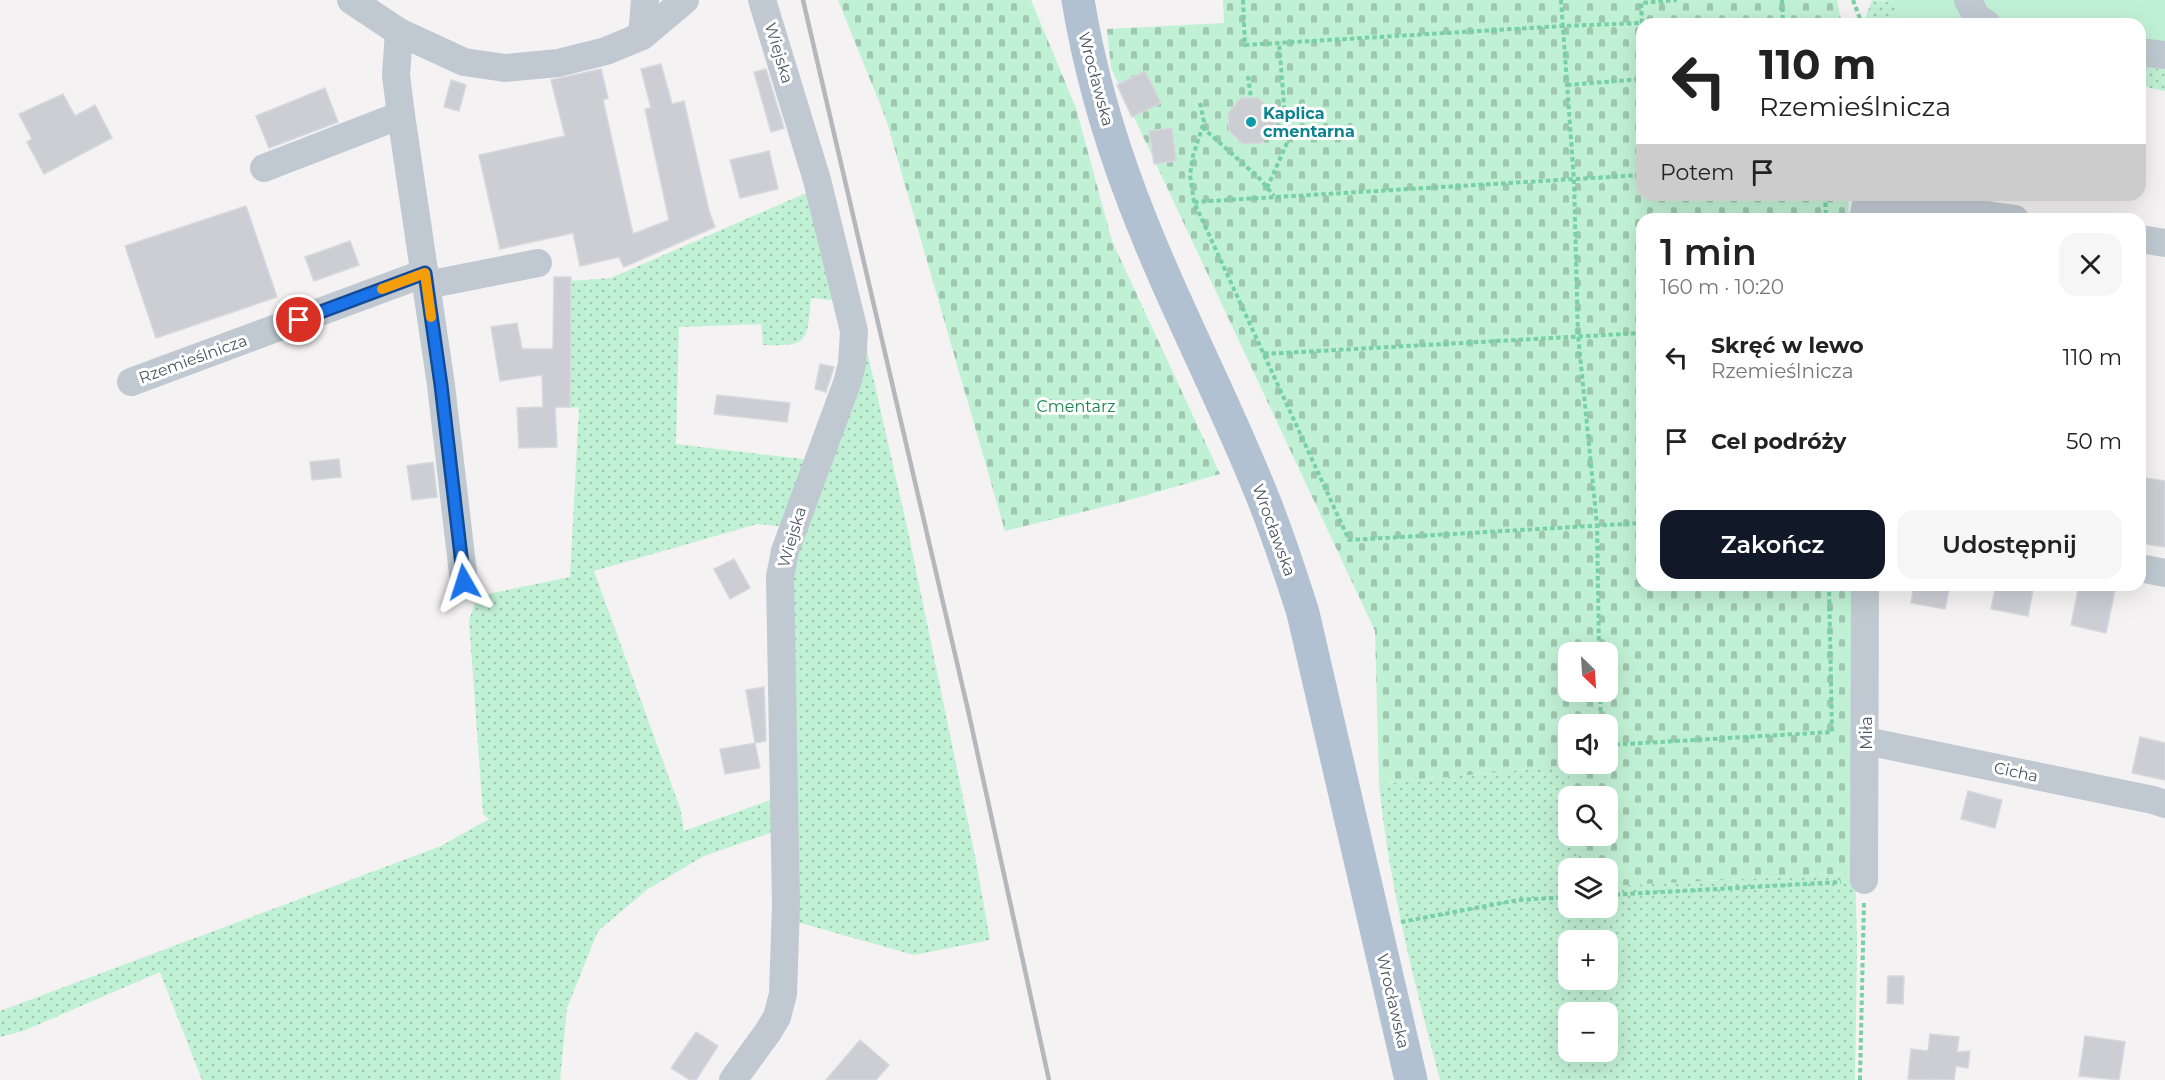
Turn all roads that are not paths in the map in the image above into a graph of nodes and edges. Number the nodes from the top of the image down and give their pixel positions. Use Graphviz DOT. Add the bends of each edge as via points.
graph roads {
  1 [pos="351,0"];
  2 [pos="645,0"];
  3 [pos="685,0"];
  4 [pos="762,0"];
  5 [pos="1078,0"];
  6 [pos="1968,0"];
  7 [pos="1977,18"];
  8 [pos="399,32"];
  9 [pos="642,36"];
  10 [pos="2146,53"];
  11 [pos="2165,55"];
  12 [pos="401,115"];
  13 [pos="264,168"];
  14 [pos="1874,201"];
  15 [pos="1894,201"];
  16 [pos="1864,213"];
  17 [pos="1974,213"];
  18 [pos="2146,240"];
  19 [pos="2165,243"];
  20 [pos="538,263"];
  21 [pos="426,279"];
  22 [pos="130,382"];
  23 [pos="2146,569"];
  24 [pos="2165,573"];
  25 [pos="464,582"];
  26 [pos="1865,591"];
  27 [pos="1866,741"];
  28 [pos="2165,804"];
  29 [pos="1864,880"];
  30 [pos="733,1080"];
  31 [pos="1411,1080"];
  1 -- 8 [label="street"];
  2 -- 9 [label="street"];
  3 -- 9 [label="street"];
  4 -- 30 [label="street, Wiejska" via="817,180 854,331 847,383 785,551 780,577 786,915 783,994 777,1017"];
  5 -- 31 [label="main road, Wrocławska" via="1085,44 1131,196 1261,492 1303,613"];
  6 -- 7 [label="street"];
  8 -- 9 [label="street" via="464,62 505,68 558,63 606,51"];
  8 -- 12 [label="street" via="396,75"];
  10 -- 11 [label="street"];
  12 -- 13 [label="street"];
  12 -- 21 [label="street"];
  14 -- 16 [label="street" via="1866,204"];
  15 -- 17 [label="street"];
  18 -- 19 [label="street"];
  20 -- 21 [label="street, Rzemieślnicza"];
  21 -- 22 [label="street, Rzemieślnicza"];
  21 -- 25 [label="street"];
  23 -- 24 [label="street"];
  26 -- 27 [label="street, Miła"];
  27 -- 28 [label="street, Cicha"];
  27 -- 29 [label="street, Miła"];
}
